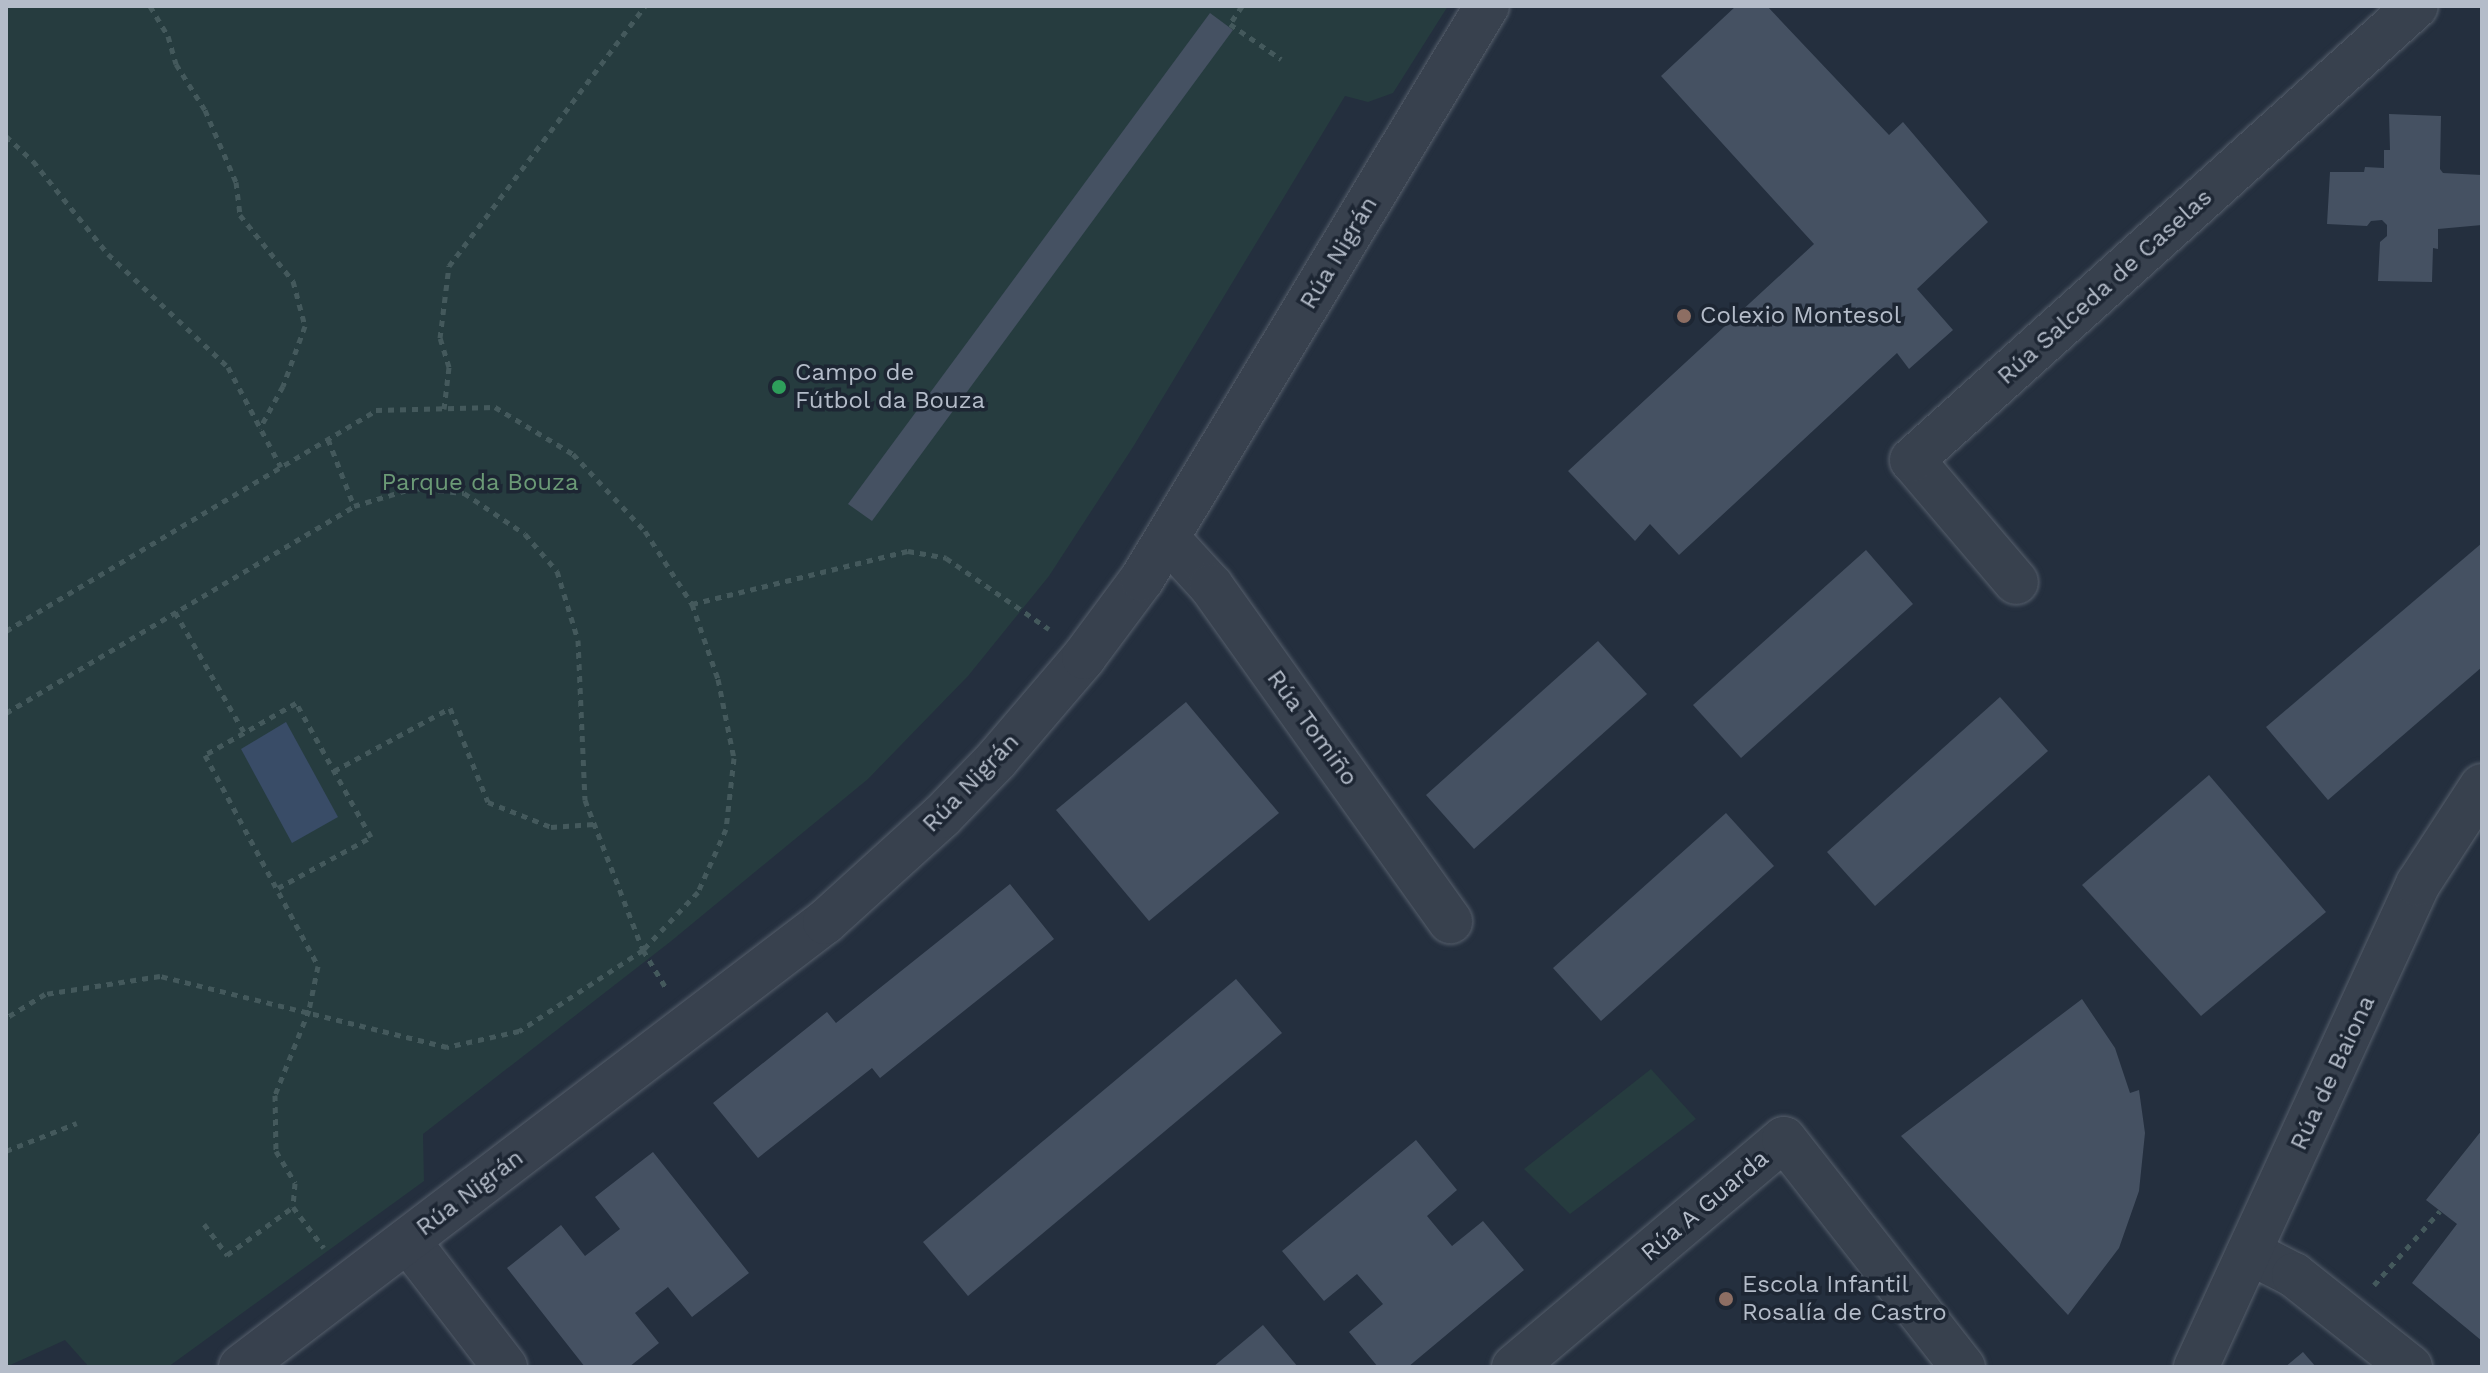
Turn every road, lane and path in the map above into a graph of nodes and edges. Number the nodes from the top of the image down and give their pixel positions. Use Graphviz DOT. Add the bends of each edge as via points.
graph roads {
  1 [pos="150,6"];
  2 [pos="645,6"];
  3 [pos="1242,6"];
  4 [pos="1487,6"];
  5 [pos="2416,6"];
  6 [pos="1281,59"];
  7 [pos="6,136"];
  8 [pos="444,409"];
  9 [pos="260,428"];
  10 [pos="328,439"];
  11 [pos="281,467"];
  12 [pos="354,506"];
  13 [pos="1168,539"];
  14 [pos="2016,582"];
  15 [pos="692,604"];
  16 [pos="175,612"];
  17 [pos="6,631"];
  18 [pos="1052,631"];
  19 [pos="6,713"];
  20 [pos="244,732"];
  21 [pos="334,771"];
  22 [pos="2482,786"];
  23 [pos="594,824"];
  24 [pos="278,888"];
  25 [pos="1450,921"];
  26 [pos="643,950"];
  27 [pos="309,1010"];
  28 [pos="6,1018"];
  29 [pos="692,1025"];
  30 [pos="77,1123"];
  31 [pos="6,1151"];
  32 [pos="293,1207"];
  33 [pos="2440,1211"];
  34 [pos="204,1224"];
  35 [pos="408,1241"];
  36 [pos="326,1251"];
  37 [pos="2249,1252"];
  38 [pos="2369,1290"];
  39 [pos="241,1367"];
  40 [pos="505,1367"];
  41 [pos="1514,1367"];
  42 [pos="1963,1367"];
  43 [pos="2196,1367"];
  44 [pos="2410,1367"];
  1 -- 9 [label="path" via="168,36 176,64 205,110 236,182 240,215 293,281 305,326 283,386"];
  2 -- 8 [label="path" via="449,266 440,338 449,367"];
  3 -- 6 [label="path" via="1230,24"];
  4 -- 13 [label="street, Rúa Nigrán"];
  5 -- 14 [label="street, Rúa Salceda de Caselas" via="1912,460"];
  7 -- 9 [label="path" via="33,161 108,254 228,367"];
  8 -- 10 [label="path" via="376,410"];
  8 -- 15 [label="path" via="495,407 573,454 645,531"];
  9 -- 11 [label="path"];
  10 -- 11 [label="path"];
  10 -- 12 [label="path"];
  11 -- 17 [label="path"];
  12 -- 16 [label="path"];
  12 -- 23 [label="path" via="414,488 464,493 525,534 557,571 578,640 585,800"];
  13 -- 25 [label="street, Rúa Tomiño" via="1211,586"];
  13 -- 29 [label="street, Rúa Nigrán" via="1084,657 942,816 825,922"];
  15 -- 18 [label="path" via="908,551 946,558"];
  15 -- 26 [label="path" via="718,679 734,758 726,829 698,892"];
  16 -- 19 [label="path"];
  16 -- 20 [label="path"];
  20 -- 21 [label="path" via="296,703"];
  20 -- 24 [label="path" via="205,755"];
  21 -- 23 [label="path" via="450,708 488,802 551,827"];
  21 -- 24 [label="path" via="371,837"];
  22 -- 37 [label="street, Rúa de Baiona" via="2418,884"];
  23 -- 26 [label="path"];
  24 -- 27 [label="path" via="318,966"];
  26 -- 27 [label="path" via="519,1031 447,1047"];
  26 -- 29 [label="path"];
  27 -- 28 [label="path" via="160,976 45,994"];
  27 -- 32 [label="path" via="275,1095 276,1151 295,1183"];
  29 -- 35 [label="street, Rúa Nigrán"];
  30 -- 31 [label="path"];
  32 -- 34 [label="path" via="227,1255"];
  32 -- 36 [label="path"];
  33 -- 38 [label="path"];
  35 -- 39 [label="street, Rúa Nigrán"];
  35 -- 40 [label="street"];
  37 -- 43 [label="street, Rúa de Baiona"];
  37 -- 44 [label="street" via="2294,1275"];
  41 -- 42 [label="street, Rúa A Guarda" via="1784,1139"];
}
